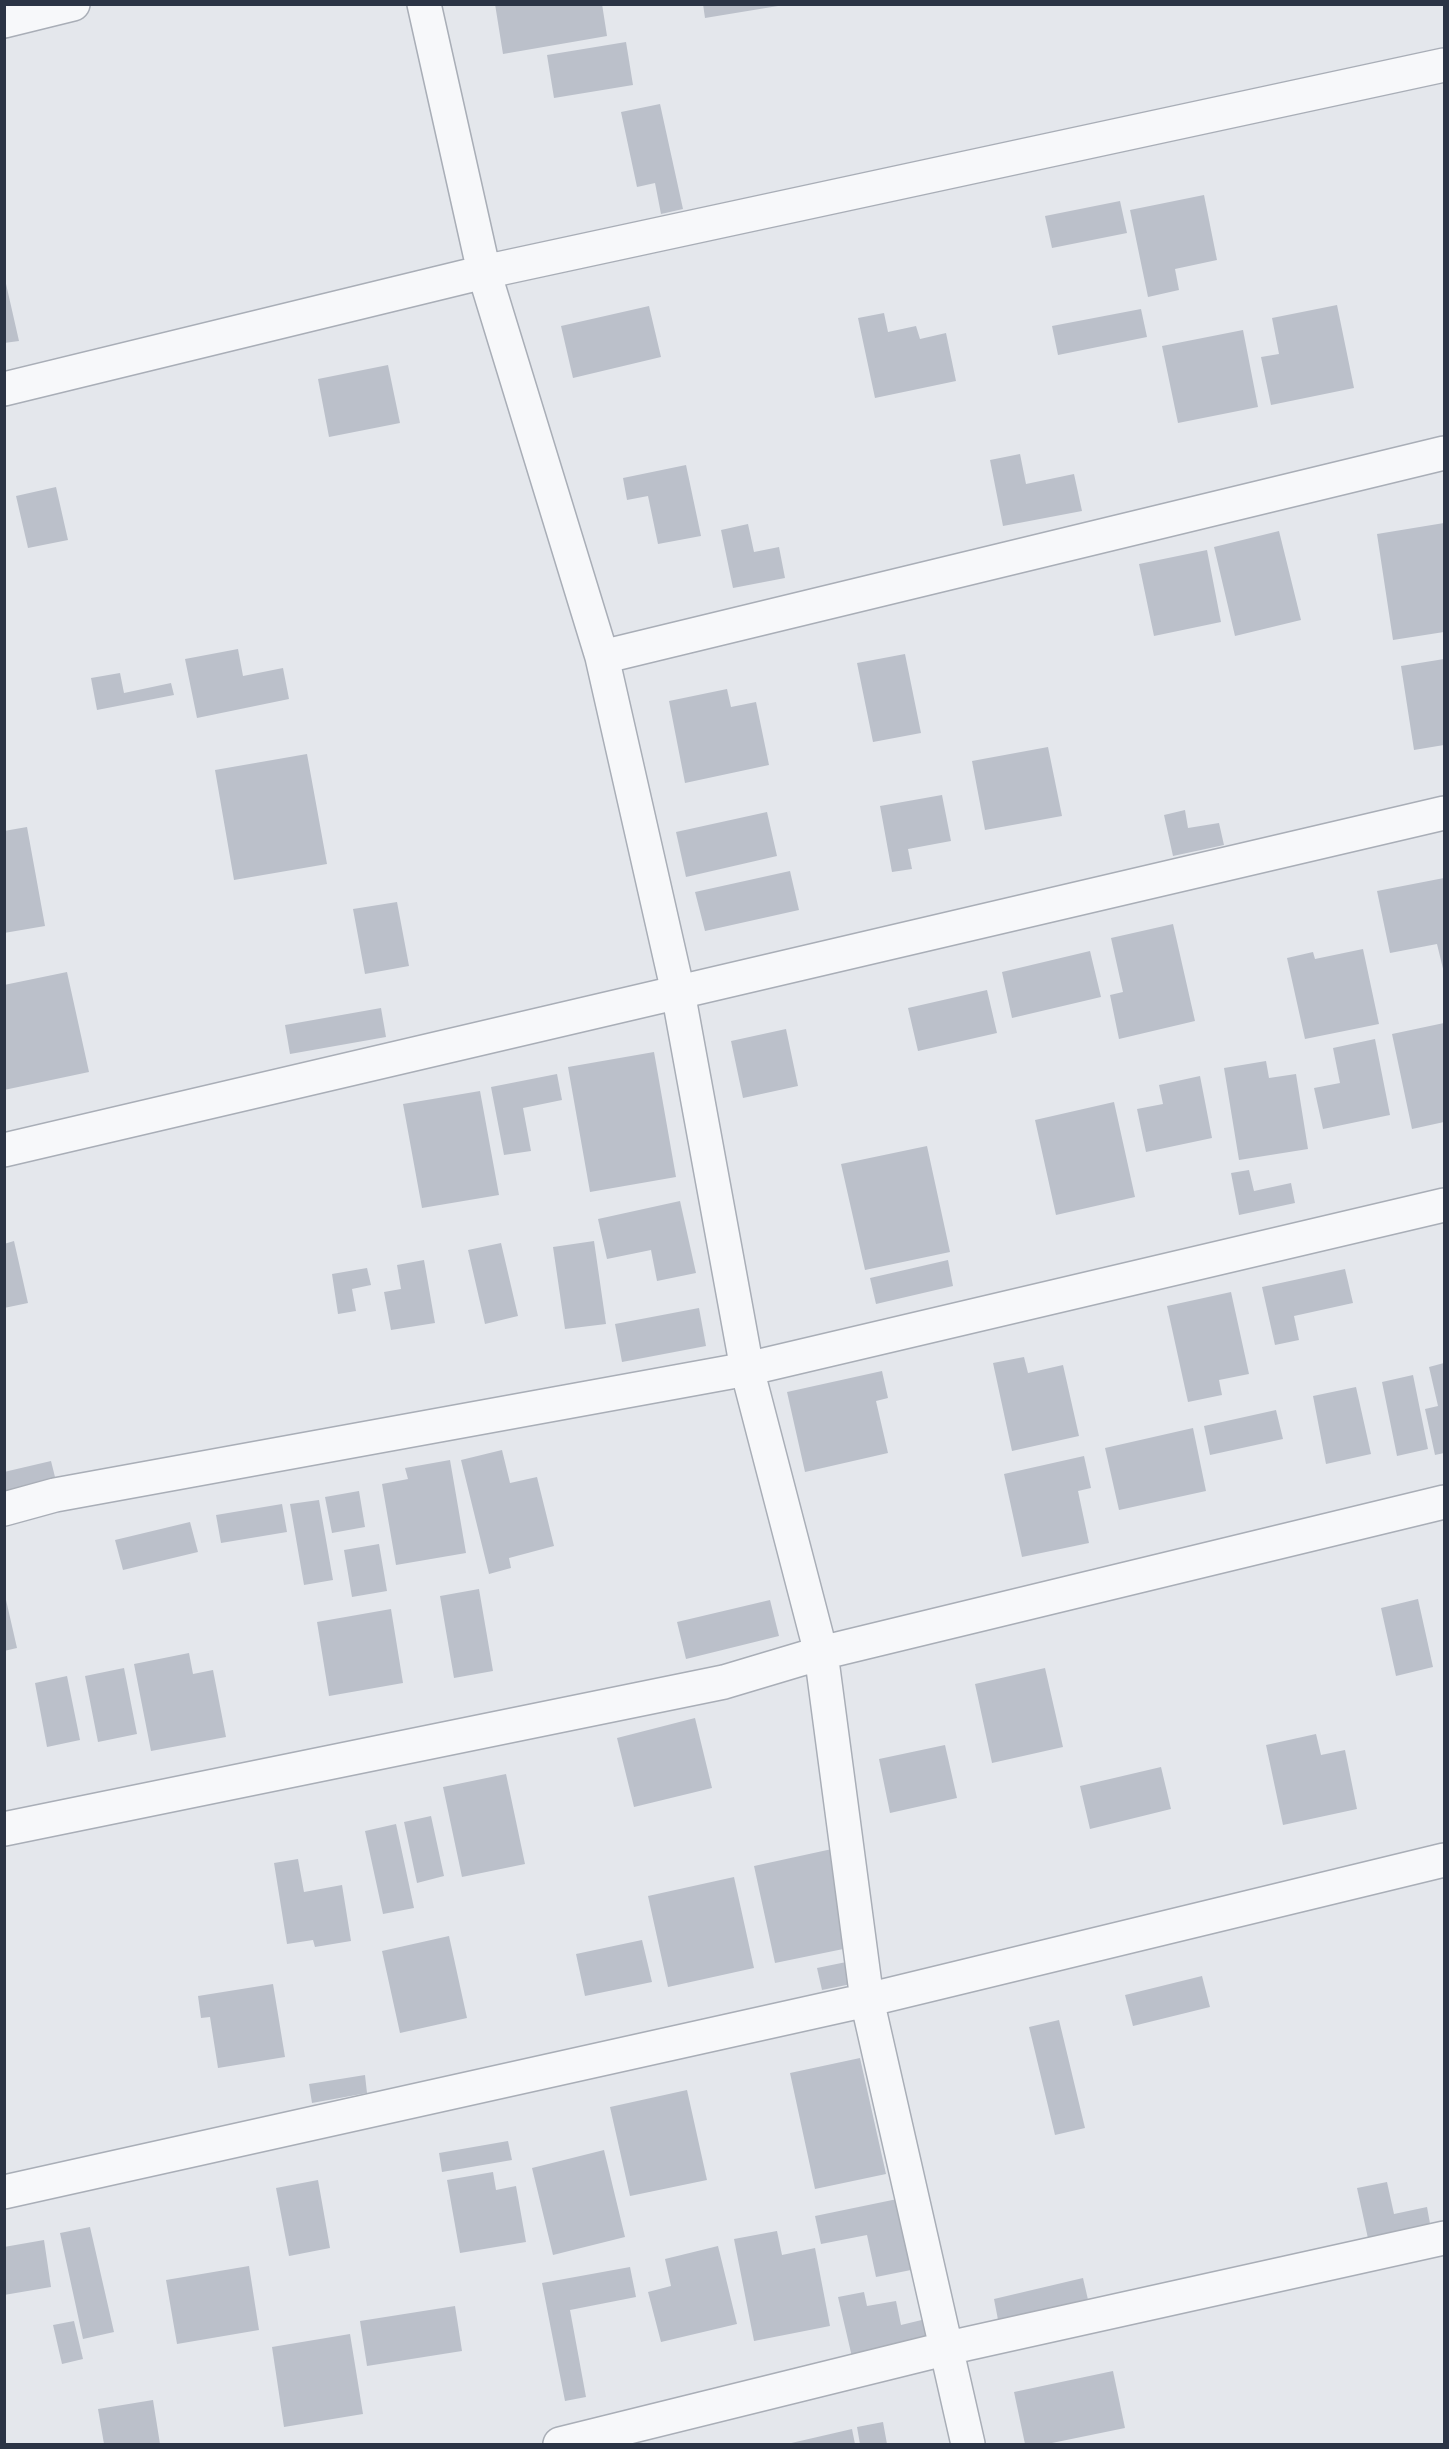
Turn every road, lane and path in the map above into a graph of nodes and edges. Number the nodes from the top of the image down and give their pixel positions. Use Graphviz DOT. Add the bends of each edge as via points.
graph roads {
  1 [pos="73,4"];
  2 [pos="424,4"];
  3 [pos="4,21"];
  4 [pos="1444,65"];
  5 [pos="483,272"];
  6 [pos="4,389"];
  7 [pos="1444,453"];
  8 [pos="602,657"];
  9 [pos="1444,813"];
  10 [pos="678,992"];
  11 [pos="4,1150"];
  12 [pos="1444,1205"];
  13 [pos="747,1369"];
  14 [pos="1444,1502"];
  15 [pos="4,1509"];
  16 [pos="821,1653"];
  17 [pos="4,1829"];
  18 [pos="1444,1860"];
  19 [pos="867,2000"];
  20 [pos="4,2192"];
  21 [pos="1444,2238"];
  22 [pos="948,2349"];
  23 [pos="560,2445"];
  24 [pos="968,2445"];
  1 -- 3 [label="street"];
  2 -- 5 [label="street"];
  4 -- 5 [label="street"];
  5 -- 6 [label="street"];
  5 -- 8 [label="street"];
  7 -- 8 [label="street"];
  8 -- 10 [label="street"];
  9 -- 10 [label="street"];
  10 -- 11 [label="street"];
  10 -- 13 [label="street"];
  12 -- 13 [label="street"];
  13 -- 15 [label="street" via="67,1493"];
  13 -- 16 [label="street"];
  14 -- 16 [label="street"];
  16 -- 17 [label="street" via="724,1682"];
  16 -- 19 [label="street"];
  18 -- 19 [label="street"];
  19 -- 20 [label="street"];
  19 -- 22 [label="street"];
  21 -- 22 [label="street"];
  22 -- 23 [label="street"];
  22 -- 24 [label="street"];
}
